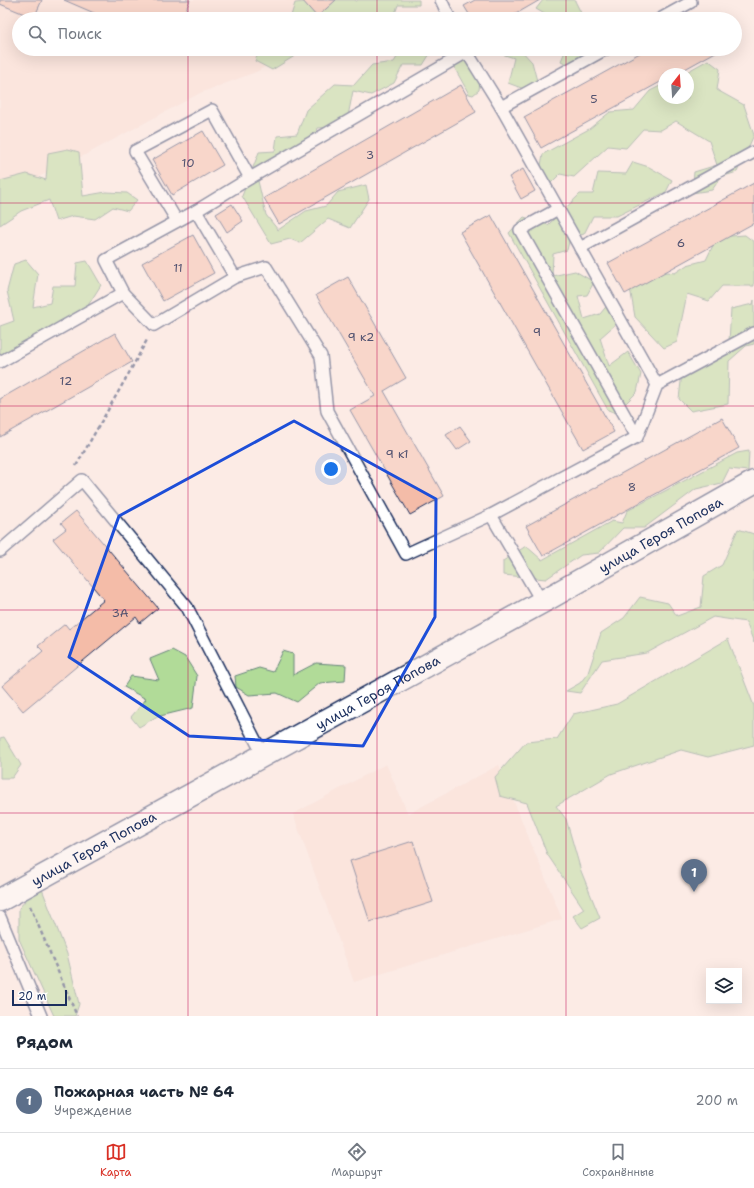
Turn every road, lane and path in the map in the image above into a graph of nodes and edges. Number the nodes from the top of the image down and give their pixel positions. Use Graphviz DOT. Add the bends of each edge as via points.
graph roads {
  1 [pos="441,0"];
  2 [pos="692,2"];
  3 [pos="447,12"];
  4 [pos="673,12"];
  5 [pos="456,56"];
  6 [pos="470,56"];
  7 [pos="593,56"];
  8 [pos="501,107"];
  9 [pos="754,152"];
  10 [pos="250,178"];
  11 [pos="558,209"];
  12 [pos="196,211"];
  13 [pos="177,221"];
  14 [pos="580,248"];
  15 [pos="235,277"];
  16 [pos="123,293"];
  17 [pos="154,325"];
  18 [pos="754,332"];
  19 [pos="0,362"];
  20 [pos="657,385"];
  21 [pos="638,437"];
  22 [pos="74,470"];
  23 [pos="754,482"];
  24 [pos="491,515"];
  25 [pos="0,550"];
  26 [pos="542,602"];
  27 [pos="263,755"];
  28 [pos="22,887"];
  29 [pos="0,900"];
  30 [pos="0,917"];
  31 [pos="41,1016"];
  32 [pos="77,1016"];
  1 -- 3 [label="lane"];
  2 -- 4 [label="lane"];
  5 -- 10 [label="lane"];
  6 -- 8 [label="lane"];
  7 -- 8 [label="lane"];
  8 -- 11 [label="lane"];
  9 -- 14 [label="lane"];
  10 -- 12 [label="lane"];
  10 -- 13 [label="lane" via="212,110 135,151"];
  11 -- 14 [label="lane"];
  11 -- 21 [label="lane" via="520,230"];
  12 -- 13 [label="lane"];
  12 -- 15 [label="lane"];
  13 -- 16 [label="lane" via="106,260"];
  14 -- 20 [label="lane"];
  15 -- 17 [label="lane"];
  15 -- 24 [label="lane" via="266,267 318,350 321,356 327,411 406,554"];
  16 -- 17 [label="lane"];
  16 -- 19 [label="lane"];
  17 -- 22 [label="path"];
  18 -- 20 [label="lane"];
  20 -- 21 [label="lane"];
  21 -- 24 [label="lane"];
  23 -- 26 [label="street, улица Героя Попова"];
  24 -- 26 [label="lane"];
  25 -- 27 [label="lane" via="82,480 187,607"];
  26 -- 27 [label="street, улица Героя Попова"];
  27 -- 28 [label="street, улица Героя Попова"];
  28 -- 29 [label="street, улица Героя Попова"];
  28 -- 32 [label="path"];
  30 -- 31 [label="lane"];
}
